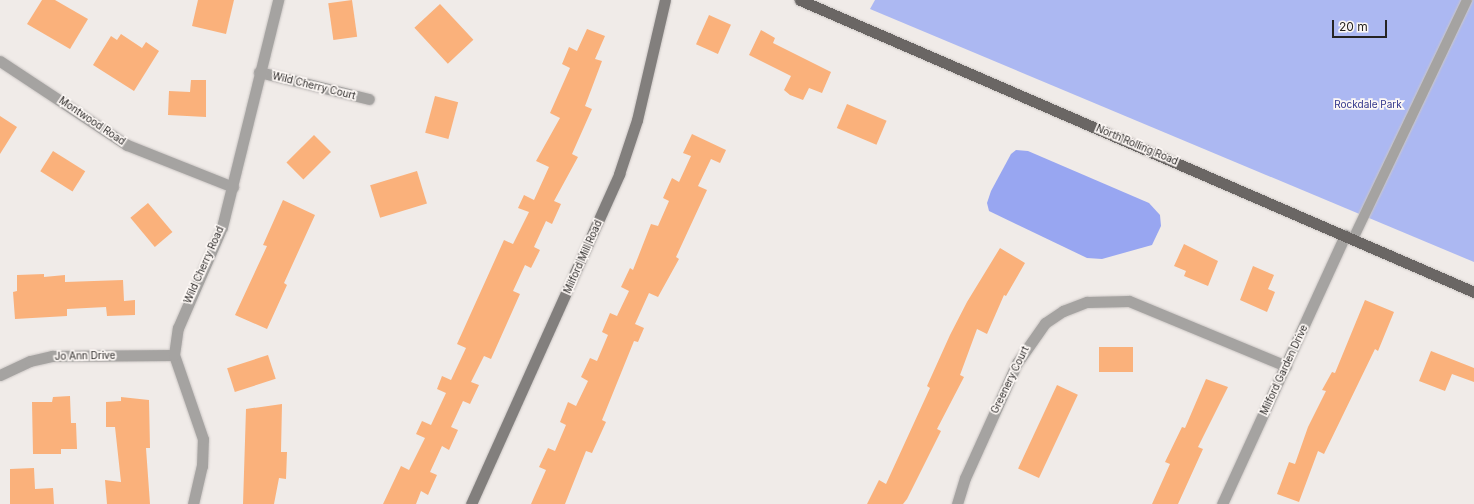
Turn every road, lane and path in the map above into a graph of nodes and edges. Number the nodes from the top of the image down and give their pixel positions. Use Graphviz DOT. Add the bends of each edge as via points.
graph roads {
  1 [pos="278,0"];
  2 [pos="665,0"];
  3 [pos="800,0"];
  4 [pos="1467,0"];
  5 [pos="0,61"];
  6 [pos="259,72"];
  7 [pos="369,99"];
  8 [pos="233,188"];
  9 [pos="1349,237"];
  10 [pos="1474,292"];
  11 [pos="174,355"];
  12 [pos="1286,366"];
  13 [pos="0,376"];
  14 [pos="193,504"];
  15 [pos="471,504"];
  16 [pos="957,504"];
  17 [pos="1222,504"];
  1 -- 6 [label="street, Wild Cherry Road"];
  2 -- 15 [label="main road, Milford Mill Road" via="637,120 619,174"];
  3 -- 9 [label="main road, North Rolling Road"];
  4 -- 9 [label="lane"];
  5 -- 8 [label="street, Montwood Road" via="127,145"];
  6 -- 7 [label="street, Wild Cherry Court"];
  6 -- 8 [label="street, Wild Cherry Road"];
  8 -- 11 [label="street, Wild Cherry Road" via="222,227 186,304"];
  9 -- 10 [label="main road, North Rolling Road"];
  9 -- 12 [label="street, Milford Garden Drive"];
  11 -- 13 [label="street, Jo Ann Drive" via="52,356 30,361"];
  11 -- 14 [label="street" via="203,439 202,466"];
  12 -- 16 [label="street, Greenery Court" via="1130,301 1088,302 1063,310 1044,323 1017,363 964,478"];
  12 -- 17 [label="street, Milford Garden Drive"];
}
